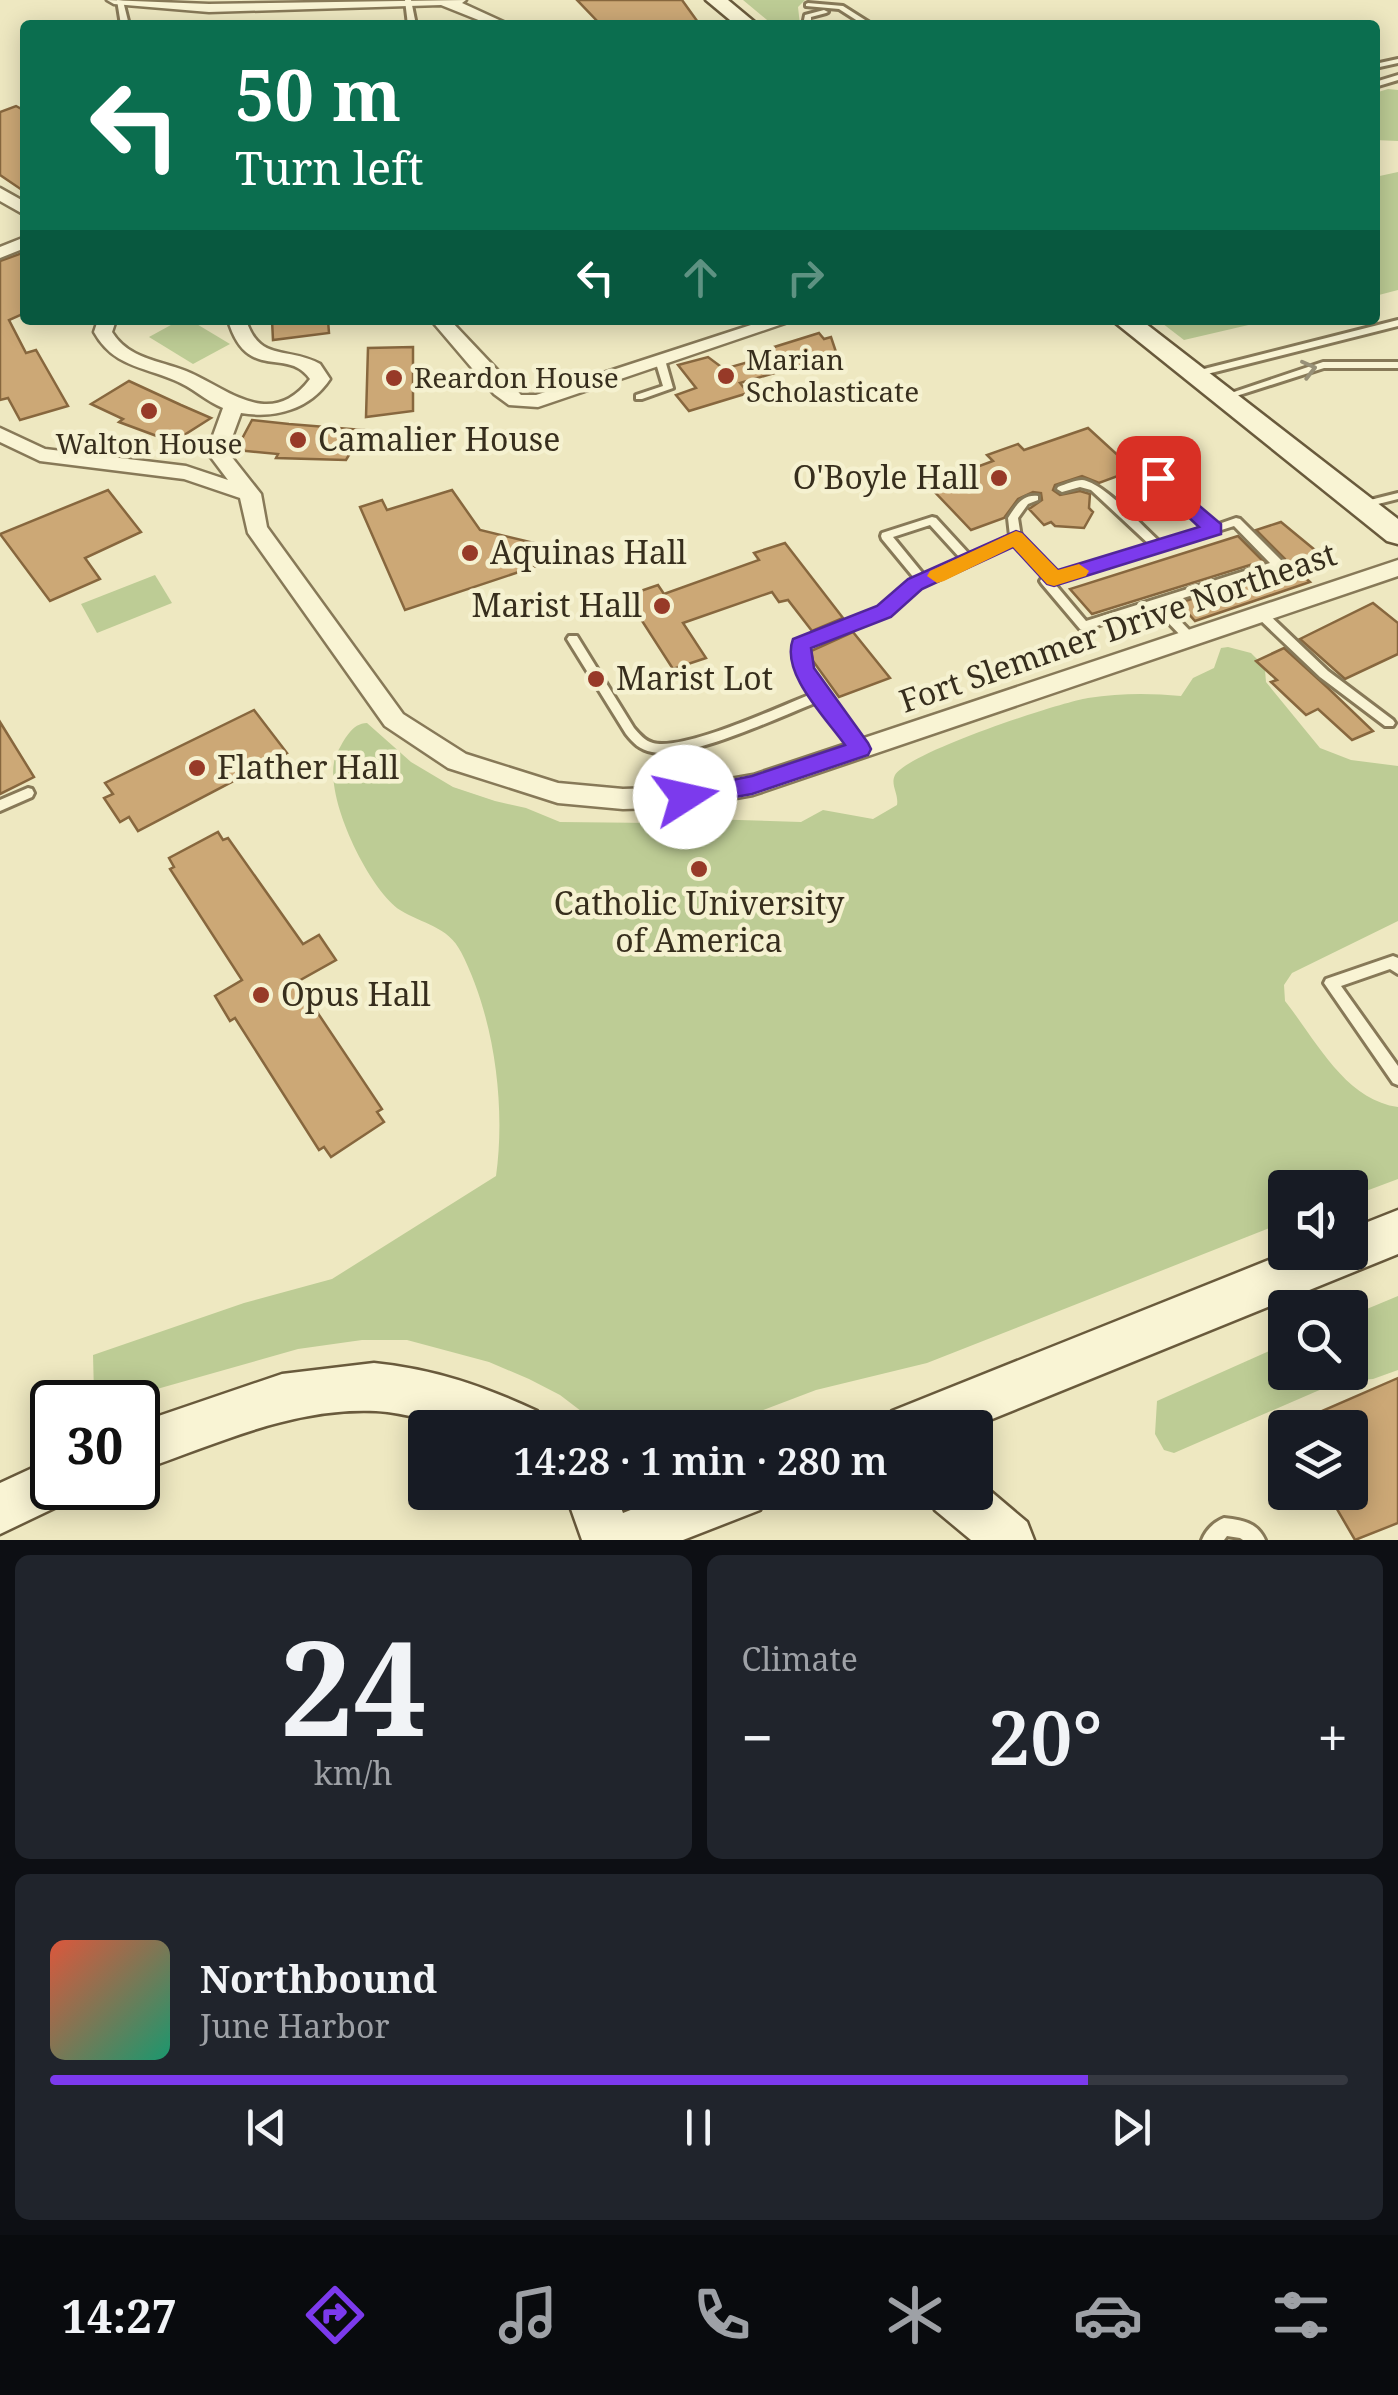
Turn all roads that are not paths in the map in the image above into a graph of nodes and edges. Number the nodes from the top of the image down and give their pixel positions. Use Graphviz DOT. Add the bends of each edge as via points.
graph roads {
  1 [pos="117,0"];
  2 [pos="409,0"];
  3 [pos="716,0"];
  4 [pos="452,1"];
  5 [pos="808,5"];
  6 [pos="848,12"];
  7 [pos="485,20"];
  8 [pos="742,20"];
  9 [pos="806,20"];
  10 [pos="860,20"];
  11 [pos="1398,322"];
  12 [pos="105,325"];
  13 [pos="238,325"];
  14 [pos="444,325"];
  15 [pos="769,325"];
  16 [pos="1131,325"];
  17 [pos="660,360"];
  18 [pos="1398,365"];
  19 [pos="1195,374"];
  20 [pos="639,397"];
  21 [pos="1224,397"];
  22 [pos="234,406"];
  23 [pos="0,434"];
  24 [pos="1158,478"];
  25 [pos="1062,489"];
  26 [pos="250,494"];
  27 [pos="1398,496"];
  28 [pos="1034,498"];
  29 [pos="1362,505"];
  30 [pos="1214,529"];
  31 [pos="1398,534"];
  32 [pos="1016,538"];
  33 [pos="1158,546"];
  34 [pos="970,561"];
  35 [pos="1398,568"];
  36 [pos="1054,579"];
  37 [pos="923,581"];
  38 [pos="1156,603"];
  39 [pos="1261,614"];
  40 [pos="1190,638"];
  41 [pos="573,639"];
  42 [pos="822,695"];
  43 [pos="1389,723"];
  44 [pos="860,749"];
  45 [pos="28,792"];
  46 [pos="0,806"];
  47 [pos="1398,968"];
  48 [pos="1398,1078"];
  49 [pos="1398,1232"];
  50 [pos="1368,1244"];
  51 [pos="1303,1270"];
  52 [pos="477,1410"];
  53 [pos="954,1410"];
  54 [pos="160,1439"];
  55 [pos="30,1495"];
  56 [pos="0,1509"];
  57 [pos="596,1510"];
  58 [pos="696,1510"];
  59 [pos="973,1510"];
  60 [pos="607,1540"];
  61 [pos="619,1540"];
  62 [pos="1009,1540"];
  63 [pos="1210,1540"];
  64 [pos="1256,1540"];
  1 -- 2 [label="street" via="208,8"];
  2 -- 4 [label="street"];
  3 -- 8 [label="main road"];
  4 -- 7 [label="street"];
  5 -- 6 [label="lane"];
  6 -- 9 [label="lane" via="810,14"];
  6 -- 10 [label="lane"];
  11 -- 19 [label="lane"];
  12 -- 22 [label="street" via="110,347 128,360 204,386"];
  13 -- 22 [label="street" via="252,351 309,366 320,379 302,400"];
  14 -- 17 [label="street" via="516,401 538,401"];
  15 -- 17 [label="street"];
  16 -- 19 [label="main road"];
  17 -- 20 [label="lane" via="668,388"];
  21 -- 18 [label="lane, one-way" via="1322,365"];
  19 -- 21 [label="main road"];
  21 -- 29 [label="main road"];
  22 -- 26 [label="street" via="217,452"];
  23 -- 26 [label="street" via="40,455 186,472"];
  24 -- 30 [label="lane"];
  25 -- 33 [label="lane" via="1080,483 1095,488"];
  26 -- 44 [label="street, Fort Slemmer Drive Northeast" via="256,528 394,720 456,761 558,792 623,799 752,785"];
  27 -- 29 [label="lane"];
  28 -- 32 [label="lane" via="1014,518"];
  29 -- 31 [label="main road"];
  30 -- 33 [label="lane"];
  30 -- 38 [label="lane" via="1236,522 1278,564"];
  32 -- 34 [label="lane"];
  32 -- 36 [label="lane"];
  33 -- 36 [label="lane"];
  34 -- 37 [label="lane"];
  34 -- 37 [label="lane" via="932,520 886,536"];
  35 -- 39 [label="street, Fort Slemmer Drive Northeast"];
  36 -- 38 [label="lane" via="1046,582 1084,626"];
  37 -- 42 [label="lane" via="884,612 800,644 804,670"];
  38 -- 40 [label="lane"];
  39 -- 40 [label="street, Fort Slemmer Drive Northeast"];
  39 -- 43 [label="lane"];
  40 -- 44 [label="street, Fort Slemmer Drive Northeast"];
  41 -- 42 [label="lane" via="630,731 652,748 678,747"];
  42 -- 44 [label="lane"];
  45 -- 46 [label="lane"];
  47 -- 48 [label="lane" via="1393,962 1332,984"];
  49 -- 50 [label="main road"];
  51 -- 53 [label="main road"];
  52 -- 54 [label="main road" via="438,1394 376,1385 328,1388"];
  55 -- 56 [label="main road"];
  57 -- 60 [label="main road"];
  58 -- 61 [label="main road"];
  59 -- 62 [label="main road"];
  63 -- 64 [label="lane" via="1224,1527"];
}
